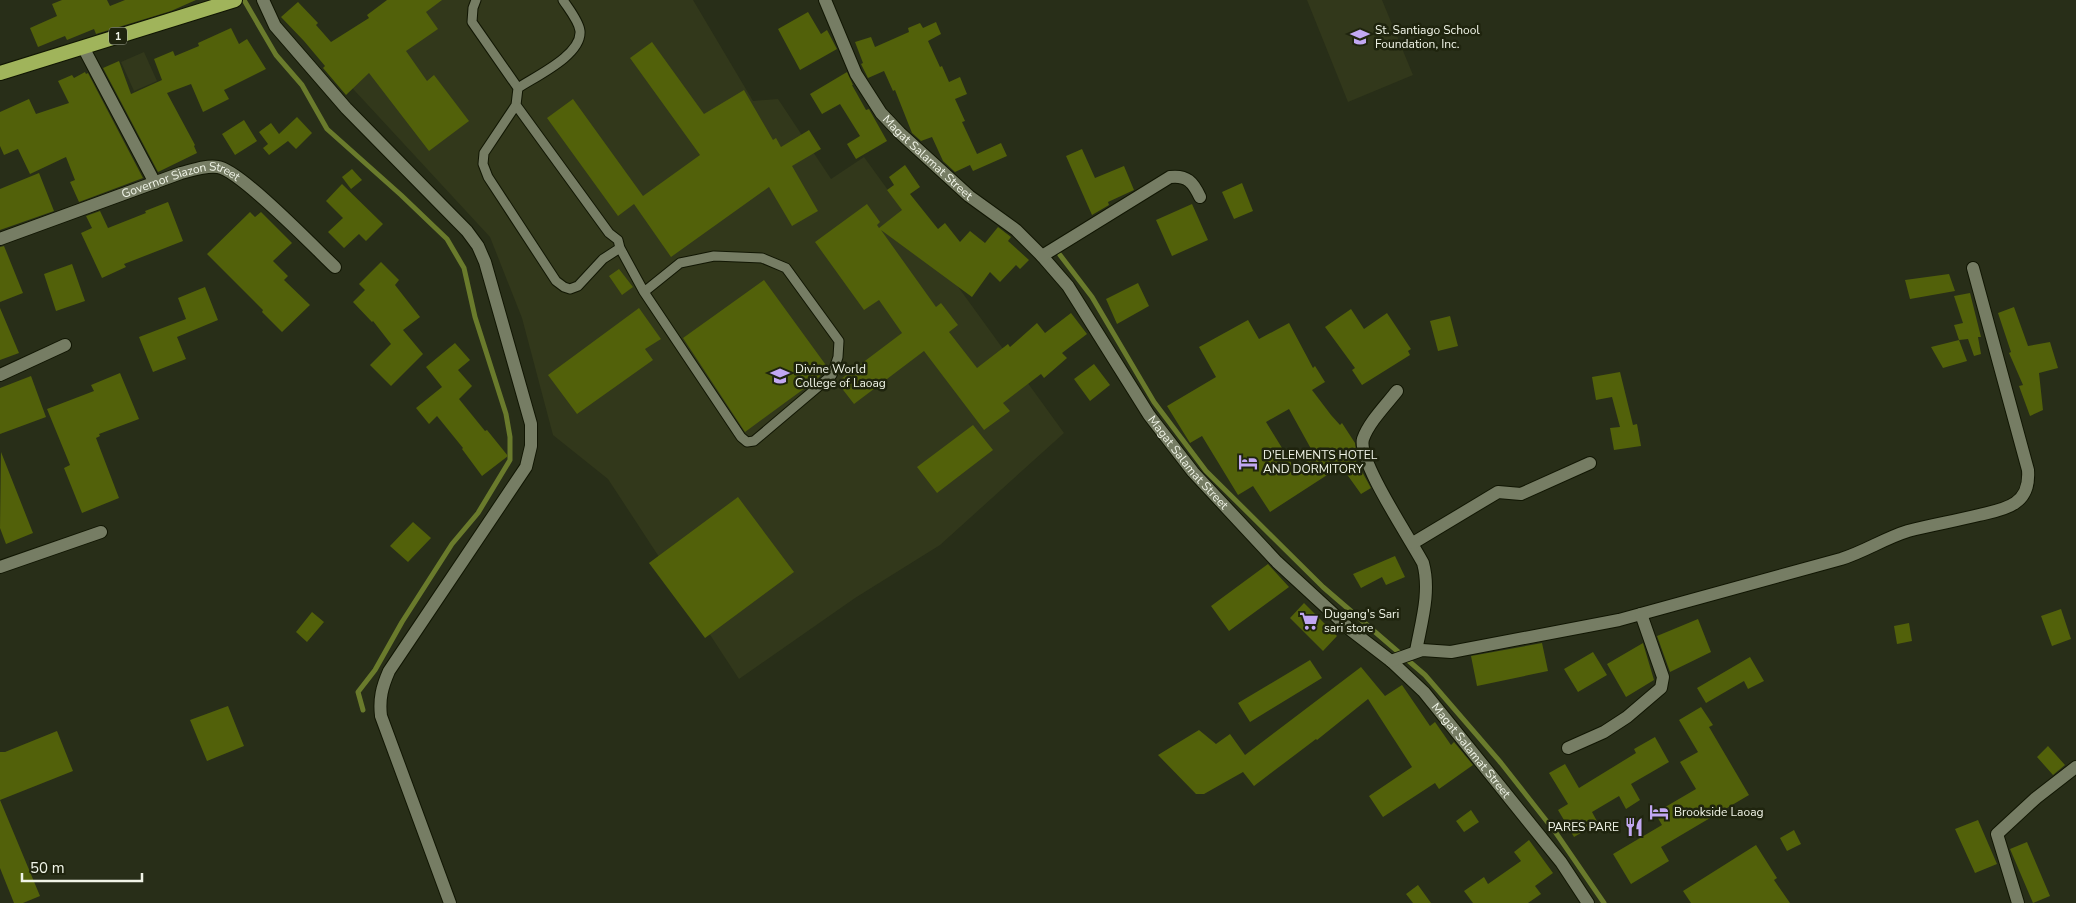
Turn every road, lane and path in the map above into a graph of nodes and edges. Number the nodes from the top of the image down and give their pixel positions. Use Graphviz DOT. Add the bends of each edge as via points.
graph roads {
  1 [pos="235,0"];
  2 [pos="263,0"];
  3 [pos="476,0"];
  4 [pos="563,0"];
  5 [pos="824,0"];
  6 [pos="83,47"];
  7 [pos="0,73"];
  8 [pos="518,88"];
  9 [pos="516,105"];
  10 [pos="155,183"];
  11 [pos="1200,197"];
  12 [pos="0,239"];
  13 [pos="620,248"];
  14 [pos="1042,256"];
  15 [pos="335,267"];
  16 [pos="1973,268"];
  17 [pos="644,292"];
  18 [pos="65,345"];
  19 [pos="0,375"];
  20 [pos="1397,392"];
  21 [pos="1590,462"];
  22 [pos="101,532"];
  23 [pos="1413,543"];
  24 [pos="0,567"];
  25 [pos="1641,614"];
  26 [pos="1413,652"];
  27 [pos="1394,661"];
  28 [pos="1568,748"];
  29 [pos="2076,767"];
  30 [pos="450,903"];
  31 [pos="1588,903"];
  32 [pos="2018,903"];
  1 -- 6 [label="highway, 1"];
  2 -- 30 [label="street" via="275,26 346,108 478,246 531,424 531,446 526,467 389,671 379,701 381,716"];
  3 -- 8 [label="lane" via="472,22"];
  4 -- 8 [label="lane" via="580,30 578,43 570,54"];
  5 -- 14 [label="street, Magat Salamat Street" via="856,74 881,113 969,196 1016,230"];
  6 -- 7 [label="highway, 1"];
  6 -- 10 [label="street"];
  8 -- 9 [label="lane"];
  9 -- 13 [label="lane" via="609,233 618,240"];
  9 -- 13 [label="lane" via="484,153 483,164 488,177 556,281 570,289 578,286 603,259"];
  10 -- 12 [label="street, Governor Siazon Street"];
  10 -- 15 [label="street, Governor Siazon Street" via="207,166 220,166 242,179"];
  11 -- 14 [label="street" via="1186,178 1170,177"];
  13 -- 17 [label="lane"];
  14 -- 27 [label="street, Magat Salamat Street" via="1068,286 1149,416 1193,472 1277,562 1352,631"];
  16 -- 25 [label="street" via="2028,470 2029,482 2022,498 2014,505 1996,511 1897,535 1861,553"];
  17 -- 17 [label="lane" via="680,263 714,256 762,258 786,268 839,341 832,375 754,441 747,442"];
  18 -- 19 [label="street"];
  20 -- 23 [label="street" via="1367,431 1363,449 1377,485"];
  21 -- 23 [label="street" via="1521,494 1498,492"];
  22 -- 24 [label="street"];
  23 -- 26 [label="street" via="1424,563 1427,577"];
  25 -- 26 [label="street" via="1451,652"];
  25 -- 28 [label="street" via="1663,677 1661,688 1604,732"];
  26 -- 27 [label="street"];
  27 -- 31 [label="street, Magat Salamat Street" via="1424,692 1493,776 1561,862"];
  29 -- 32 [label="street" via="1997,834"];
}
